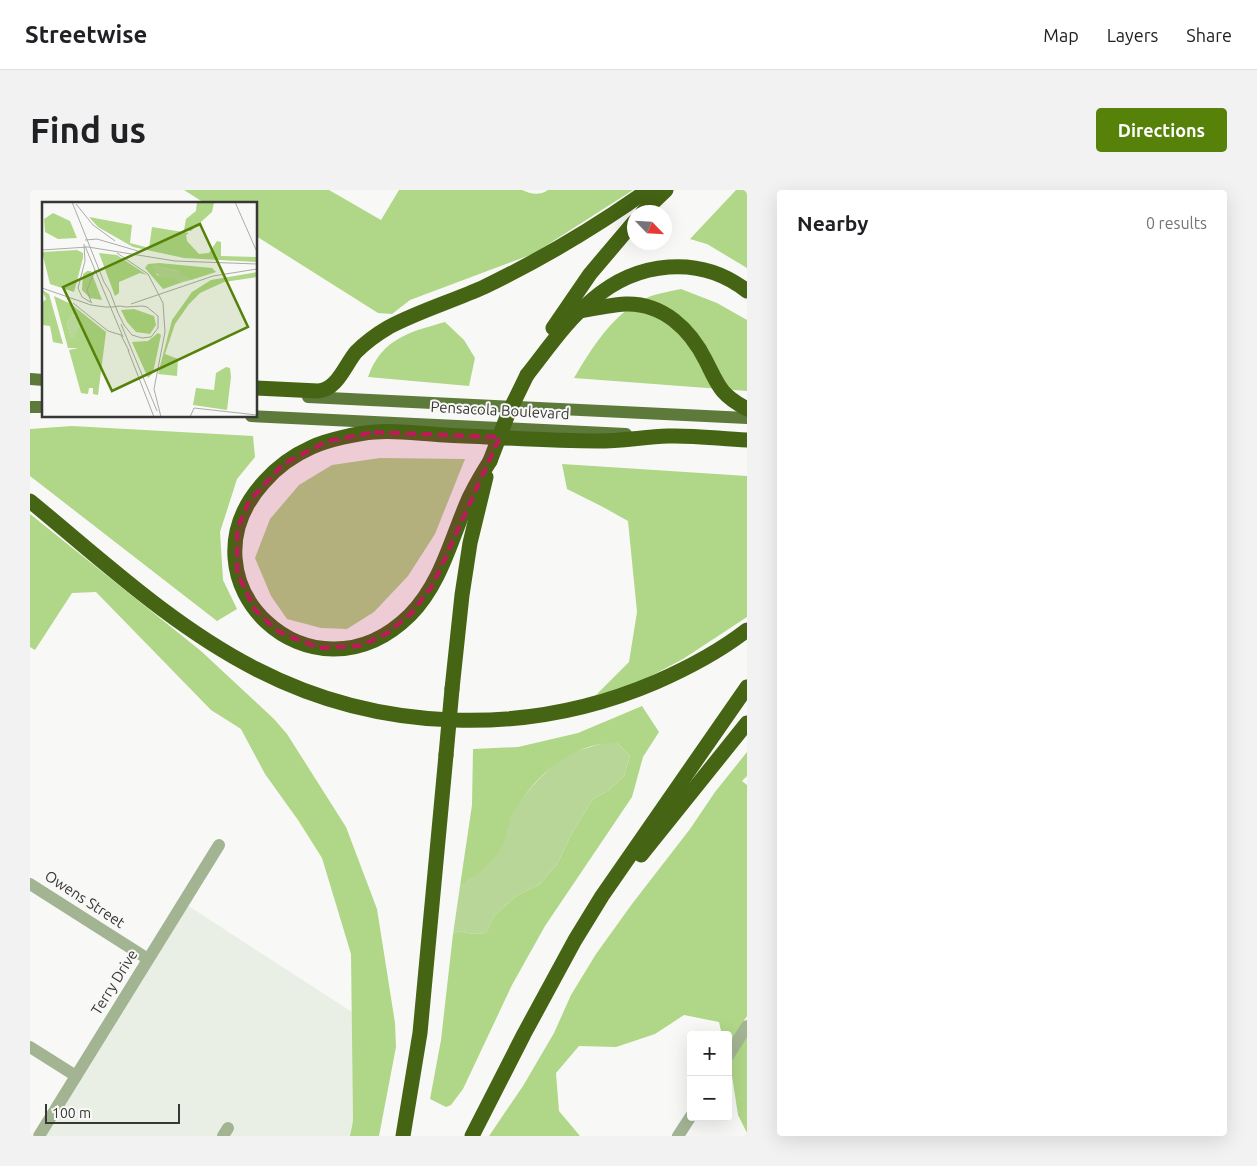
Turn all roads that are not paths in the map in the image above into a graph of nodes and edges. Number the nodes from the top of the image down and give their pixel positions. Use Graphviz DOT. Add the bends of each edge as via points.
graph roads {
  1 [pos="648,190"];
  2 [pos="666,190"];
  3 [pos="650,205"];
  4 [pos="627,230"];
  5 [pos="747,291"];
  6 [pos="580,311"];
  7 [pos="527,376"];
  8 [pos="258,388"];
  9 [pos="258,395"];
  10 [pos="747,409"];
  11 [pos="258,416"];
  12 [pos="747,418"];
  13 [pos="669,436"];
  14 [pos="747,440"];
  15 [pos="490,461"];
  16 [pos="30,501"];
  17 [pos="747,630"];
  18 [pos="747,687"];
  19 [pos="747,723"];
  20 [pos="218,845"];
  21 [pos="30,884"];
  22 [pos="602,896"];
  23 [pos="148,959"];
  24 [pos="747,1026"];
  25 [pos="30,1047"];
  26 [pos="732,1050"];
  27 [pos="76,1076"];
  28 [pos="688,1121"];
  29 [pos="39,1136"];
  30 [pos="403,1136"];
  31 [pos="472,1136"];
  32 [pos="678,1136"];
  1 -- 8 [label="highway" via="539,259 382,332 357,352 326,390"];
  2 -- 3 [label="highway"];
  4 -- 7 [label="highway" via="572,299 549,333"];
  5 -- 6 [label="highway" via="708,270 672,266 646,271 621,281"];
  6 -- 7 [label="highway"];
  6 -- 10 [label="highway" via="625,304 638,305 668,316 693,338 717,385"];
  7 -- 15 [label="highway, bridge"];
  9 -- 12 [label="main road, Pensacola Boulevard"];
  11 -- 13 [label="main road, Pensacola Boulevard"];
  13 -- 14 [label="highway, Pensacola Boulevard"];
  13 -- 15 [label="highway" via="600,441 374,432 313,446 270,476 257,489 242,515 235,556 237,573 248,600 278,632 312,647 347,649 388,633 412,613 432,585 471,494"];
  15 -- 30 [label="highway, bridge" via="463,586 420,1033"];
  16 -- 17 [label="highway" via="151,601 226,652 305,691 384,713 466,721 518,719 558,713 605,701 673,675"];
  18 -- 22 [label="highway"];
  19 -- 22 [label="highway" via="640,857"];
  20 -- 23 [label="street, Terry Drive"];
  21 -- 23 [label="street, Owens Street"];
  22 -- 31 [label="highway" via="524,1034"];
  23 -- 27 [label="street, Terry Drive"];
  24 -- 26 [label="street"];
  25 -- 27 [label="street"];
  27 -- 29 [label="street, Terry Drive"];
  28 -- 32 [label="street"];
}
